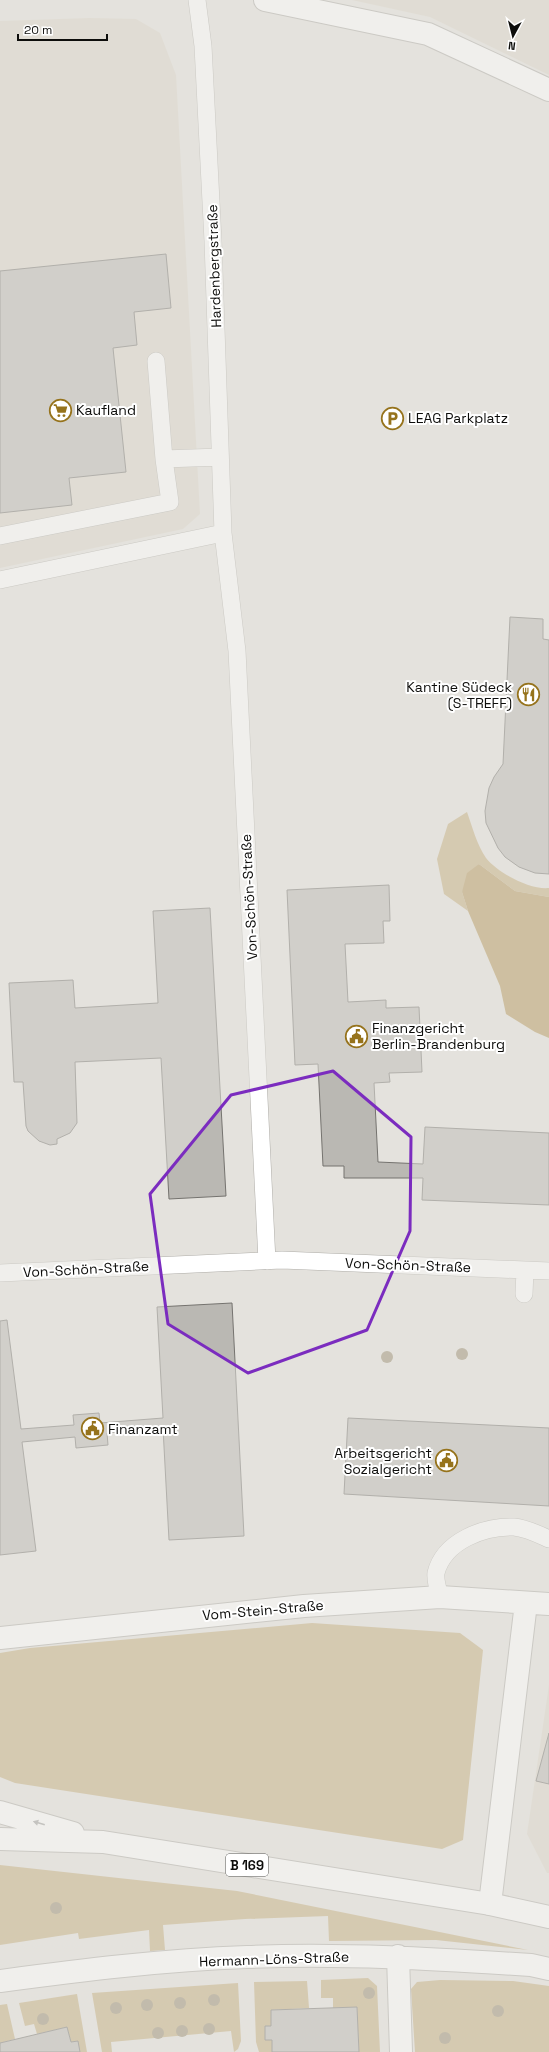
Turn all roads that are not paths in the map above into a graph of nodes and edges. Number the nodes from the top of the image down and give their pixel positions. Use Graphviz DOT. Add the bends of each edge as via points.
graph roads {
  1 [pos="197,0"];
  2 [pos="265,0"];
  3 [pos="549,90"];
  4 [pos="156,361"];
  5 [pos="220,457"];
  6 [pos="164,459"];
  7 [pos="223,533"];
  8 [pos="0,536"];
  9 [pos="0,580"];
  10 [pos="267,1261"];
  11 [pos="525,1270"];
  12 [pos="549,1270"];
  13 [pos="0,1273"];
  14 [pos="524,1294"];
  15 [pos="549,1539"];
  16 [pos="440,1597"];
  17 [pos="526,1603"];
  18 [pos="549,1604"];
  19 [pos="0,1638"];
  20 [pos="0,1812"];
  21 [pos="0,1839"];
  22 [pos="103,1842"];
  23 [pos="490,1904"];
  24 [pos="549,1917"];
  25 [pos="398,1956"];
  26 [pos="549,1969"];
  27 [pos="0,1981"];
  28 [pos="401,2052"];
  1 -- 5 [label="lane, Hardenbergstraße" via="203,46 213,241 220,394"];
  2 -- 3 [label="street" via="428,34"];
  4 -- 6 [label="lane"];
  5 -- 6 [label="lane"];
  5 -- 7 [label="lane, Hardenbergstraße"];
  6 -- 8 [label="lane" via="170,502"];
  7 -- 9 [label="lane"];
  7 -- 10 [label="lane, Von-Schön-Straße" via="237,651"];
  10 -- 11 [label="lane, Von-Schön-Straße"];
  10 -- 13 [label="lane, Von-Schön-Straße"];
  11 -- 12 [label="lane, Von-Schön-Straße"];
  11 -- 14 [label="lane"];
  15 -- 16 [label="lane" via="514,1527 469,1536 446,1553 436,1574"];
  16 -- 17 [label="street, Vom-Stein-Straße"];
  16 -- 19 [label="street, Vom-Stein-Straße" via="304,1606"];
  17 -- 18 [label="street, Vom-Stein-Straße"];
  17 -- 23 [label="street"];
  22 -- 20 [label="street, B 169, one-way"];
  21 -- 22 [label="street, B 169"];
  22 -- 23 [label="street, B 169"];
  23 -- 24 [label="street, B 169"];
  25 -- 26 [label="street, Hermann-Löns-Straße" via="531,1965"];
  25 -- 27 [label="street, Hermann-Löns-Straße" via="247,1956 81,1970"];
  25 -- 28 [label="street"];
}
